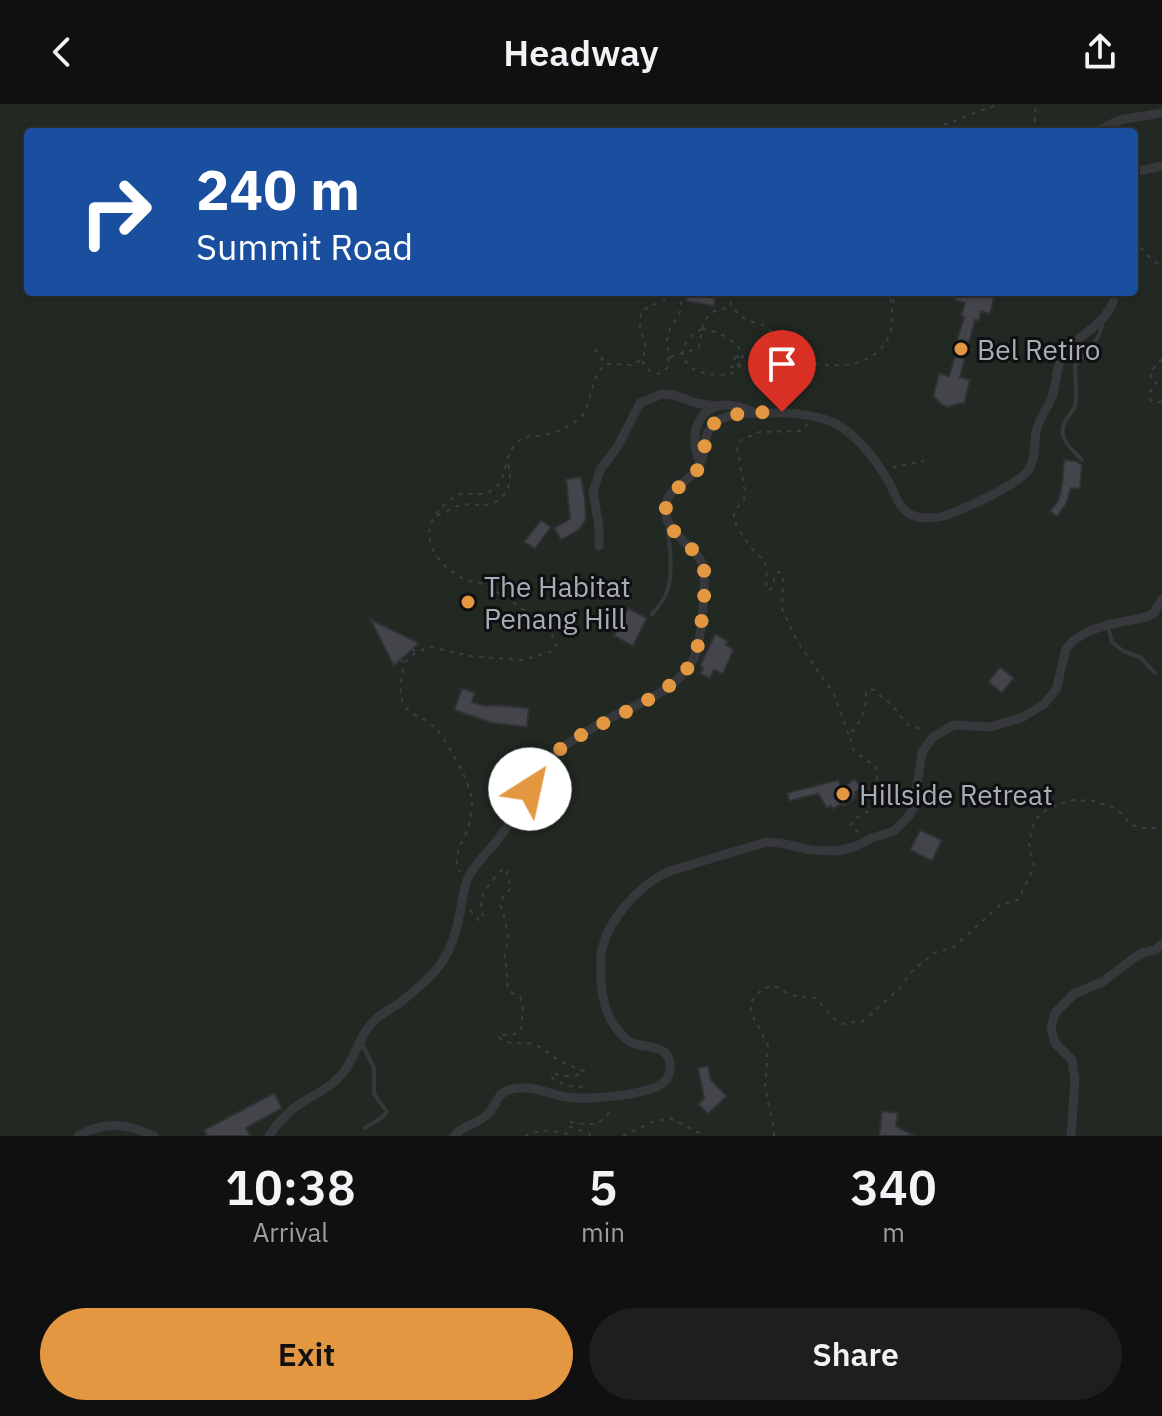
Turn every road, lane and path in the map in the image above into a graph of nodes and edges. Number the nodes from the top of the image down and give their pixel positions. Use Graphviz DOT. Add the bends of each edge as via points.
graph roads {
  1 [pos="999,104"];
  2 [pos="1036,104"];
  3 [pos="1162,113"];
  4 [pos="936,128"];
  5 [pos="1034,128"];
  6 [pos="1104,128"];
  7 [pos="1162,166"];
  8 [pos="1138,171"];
  9 [pos="1138,245"];
  10 [pos="1162,267"];
  11 [pos="667,296"];
  12 [pos="682,296"];
  13 [pos="728,296"];
  14 [pos="889,296"];
  15 [pos="894,296"];
  16 [pos="1115,296"];
  17 [pos="892,305"];
  18 [pos="732,308"];
  19 [pos="1102,319"];
  20 [pos="595,349"];
  21 [pos="968,349"];
  22 [pos="989,355"];
  23 [pos="669,357"];
  24 [pos="1162,359"];
  25 [pos="642,360"];
  26 [pos="733,361"];
  27 [pos="606,364"];
  28 [pos="740,364"];
  29 [pos="1162,401"];
  30 [pos="715,406"];
  31 [pos="757,413"];
  32 [pos="814,418"];
  33 [pos="507,459"];
  34 [pos="1082,460"];
  35 [pos="924,461"];
  36 [pos="700,465"];
  37 [pos="892,491"];
  38 [pos="435,516"];
  39 [pos="667,519"];
  40 [pos="599,546"];
  41 [pos="1162,599"];
  42 [pos="652,614"];
  43 [pos="1107,625"];
  44 [pos="1155,673"];
  45 [pos="933,727"];
  46 [pos="849,736"];
  47 [pos="1162,826"];
  48 [pos="872,838"];
  49 [pos="467,878"];
  50 [pos="461,907"];
  51 [pos="1162,944"];
  52 [pos="360,1040"];
  53 [pos="587,1088"];
  54 [pos="618,1106"];
  55 [pos="365,1128"];
  56 [pos="78,1136"];
  57 [pos="154,1136"];
  58 [pos="269,1136"];
  59 [pos="454,1136"];
  60 [pos="525,1136"];
  61 [pos="574,1136"];
  62 [pos="590,1136"];
  63 [pos="623,1136"];
  64 [pos="705,1136"];
  65 [pos="774,1136"];
  66 [pos="1071,1136"];
  1 -- 4 [label="path"];
  2 -- 5 [label="path"];
  3 -- 6 [label="street"];
  7 -- 8 [label="street"];
  9 -- 10 [label="path"];
  11 -- 25 [label="path" via="641,311 646,347"];
  12 -- 23 [label="path" via="667,339"];
  13 -- 18 [label="path"];
  14 -- 17 [label="path"];
  15 -- 17 [label="path"];
  16 -- 19 [label="street"];
  17 -- 18 [label="path" via="890,335 883,349 872,357 832,365 802,362 764,325"];
  18 -- 23 [label="path" via="705,318 699,348"];
  19 -- 34 [label="lane" via="1096,340 1075,366 1077,395 1062,428 1063,439"];
  19 -- 37 [label="street" via="1063,353 1027,473 941,517 915,517"];
  20 -- 27 [label="path"];
  21 -- 22 [label="path"];
  23 -- 25 [label="path" via="669,366 658,374"];
  24 -- 29 [label="path" via="1150,372 1157,383 1149,393 1151,401"];
  25 -- 27 [label="path"];
  26 -- 28 [label="path" via="741,358"];
  27 -- 33 [label="path" via="598,370 586,412 549,434 518,441"];
  28 -- 28 [label="path" via="739,347 713,330 702,329 685,340 685,361 693,369 730,374"];
  30 -- 31 [label="street" via="734,405"];
  30 -- 36 [label="street" via="696,425"];
  30 -- 40 [label="street" via="662,394 640,403 600,470 593,492"];
  31 -- 32 [label="street"];
  31 -- 36 [label="street" via="718,420 710,427"];
  32 -- 37 [label="street" via="844,429 864,448"];
  32 -- 46 [label="path" via="801,431 760,432 741,440 737,447 745,492 733,519 765,562 767,590 775,574 783,576 782,609 834,694"];
  33 -- 38 [label="path" via="492,491 458,495"];
  33 -- 38 [label="path" via="511,484 501,498 486,505 457,505"];
  35 -- 37 [label="path" via="894,467"];
  36 -- 39 [label="street" via="667,500"];
  38 -- 49 [label="path" via="432,550 440,563 523,609 557,644 552,651 523,660 430,647 414,650 402,662 401,697 406,708 439,733 463,771 472,800 456,862"];
  39 -- 42 [label="lane" via="669,582"];
  39 -- 49 [label="street" via="704,566 697,651 691,664 658,695 589,731 547,762 503,833"];
  41 -- 43 [label="street" via="1146,617"];
  43 -- 44 [label="lane" via="1112,642 1140,657"];
  43 -- 48 [label="street" via="1066,649 1056,690 1044,704 991,727 954,725 933,737 922,752 909,816 894,831"];
  45 -- 46 [label="path" via="905,724 890,703 869,689 864,715"];
  46 -- 48 [label="path" via="854,751 876,767 880,798 851,826"];
  47 -- 65 [label="path" via="1132,825 1117,809 1094,801 1073,800 1048,808 1034,821 1029,844 1034,867 1018,900 1001,904 954,947 934,953 863,1021 841,1024 816,998 789,995 772,986 762,989 751,1002 751,1013 768,1045 765,1088"];
  48 -- 59 [label="street" via="836,851 767,842 663,874 638,891 603,945 603,1001 609,1019 631,1044 666,1053 667,1079 654,1089 587,1098 530,1087 509,1089 491,1112"];
  49 -- 50 [label="street"];
  50 -- 52 [label="street" via="440,966 370,1024"];
  50 -- 53 [label="path" via="483,919 486,889 507,870 512,888 500,904 509,940 504,962 507,986 523,1005 521,1031 498,1037 536,1045 584,1071 568,1077 553,1073 552,1078"];
  51 -- 66 [label="street" via="1074,994 1055,1013 1055,1043 1072,1060 1075,1080"];
  52 -- 55 [label="lane" via="374,1068 374,1094 387,1112"];
  52 -- 58 [label="street" via="341,1075 295,1108"];
  54 -- 62 [label="path" via="591,1126 568,1124"];
  56 -- 57 [label="street" via="112,1124"];
  60 -- 61 [label="path" via="548,1129"];
  63 -- 64 [label="path" via="670,1118"];
}
